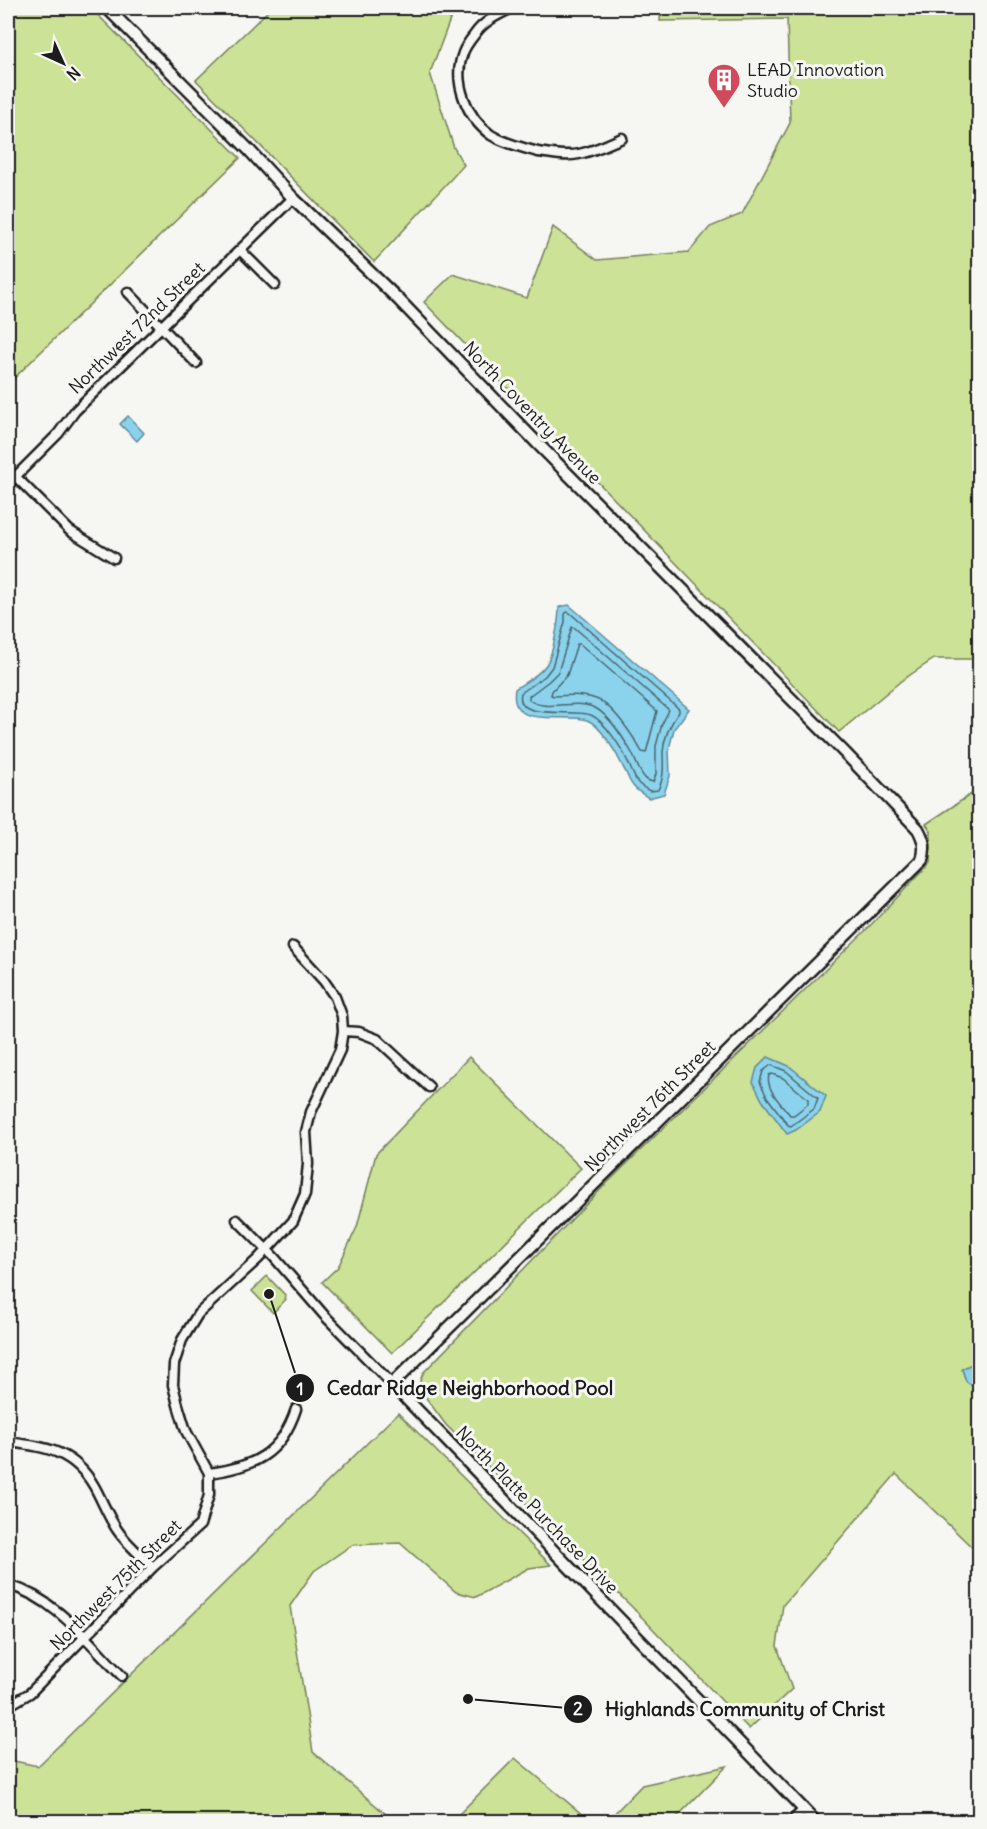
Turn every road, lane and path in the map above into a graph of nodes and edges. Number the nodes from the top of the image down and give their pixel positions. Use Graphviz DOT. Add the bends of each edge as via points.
graph roads {
  1 [pos="107,8"];
  2 [pos="512,8"];
  3 [pos="622,138"];
  4 [pos="293,198"];
  5 [pos="240,250"];
  6 [pos="275,285"];
  7 [pos="128,292"];
  8 [pos="161,328"];
  9 [pos="196,363"];
  10 [pos="15,476"];
  11 [pos="8,484"];
  12 [pos="114,558"];
  13 [pos="925,847"];
  14 [pos="293,947"];
  15 [pos="343,1031"];
  16 [pos="429,1087"];
  17 [pos="237,1220"];
  18 [pos="267,1250"];
  19 [pos="392,1384"];
  20 [pos="296,1410"];
  21 [pos="8,1442"];
  22 [pos="209,1473"];
  23 [pos="153,1568"];
  24 [pos="8,1585"];
  25 [pos="85,1638"];
  26 [pos="122,1676"];
  27 [pos="13,1703"];
  28 [pos="804,1809"];
  29 [pos="791,1821"];
  30 [pos="816,1821"];
  1 -- 4 [label="street, North Coventry Avenue"];
  2 -- 3 [label="street" via="491,18 463,54 461,88 467,106 480,123 492,135 555,155 578,154"];
  4 -- 5 [label="street, Northwest 72nd Street"];
  4 -- 13 [label="street, North Coventry Avenue" via="399,300 845,753 918,829"];
  5 -- 6 [label="street"];
  5 -- 8 [label="street, Northwest 72nd Street"];
  7 -- 8 [label="street"];
  8 -- 9 [label="street"];
  8 -- 10 [label="street, Northwest 72nd Street"];
  10 -- 11 [label="street, Northwest 72nd Street"];
  10 -- 12 [label="street" via="70,531"];
  13 -- 19 [label="street, Northwest 76th Street" via="921,860"];
  14 -- 15 [label="street" via="335,997"];
  15 -- 16 [label="street" via="377,1039"];
  15 -- 18 [label="street" via="340,1050 306,1131 305,1194 293,1221"];
  17 -- 18 [label="street, North Platte Purchase Drive"];
  18 -- 19 [label="street, North Platte Purchase Drive"];
  18 -- 22 [label="street" via="198,1314 182,1340 174,1364 172,1385 186,1431"];
  19 -- 28 [label="street, North Platte Purchase Drive"];
  20 -- 22 [label="street" via="269,1454"];
  21 -- 23 [label="street" via="52,1449 80,1467 118,1531"];
  22 -- 23 [label="street, Northwest 75th Street" via="209,1495 200,1525"];
  23 -- 25 [label="street, Northwest 75th Street"];
  24 -- 25 [label="street" via="51,1605"];
  25 -- 26 [label="street"];
  25 -- 27 [label="street, Northwest 75th Street" via="30,1693"];
  28 -- 29 [label="street"];
  28 -- 30 [label="street, North Platte Purchase Drive"];
}
